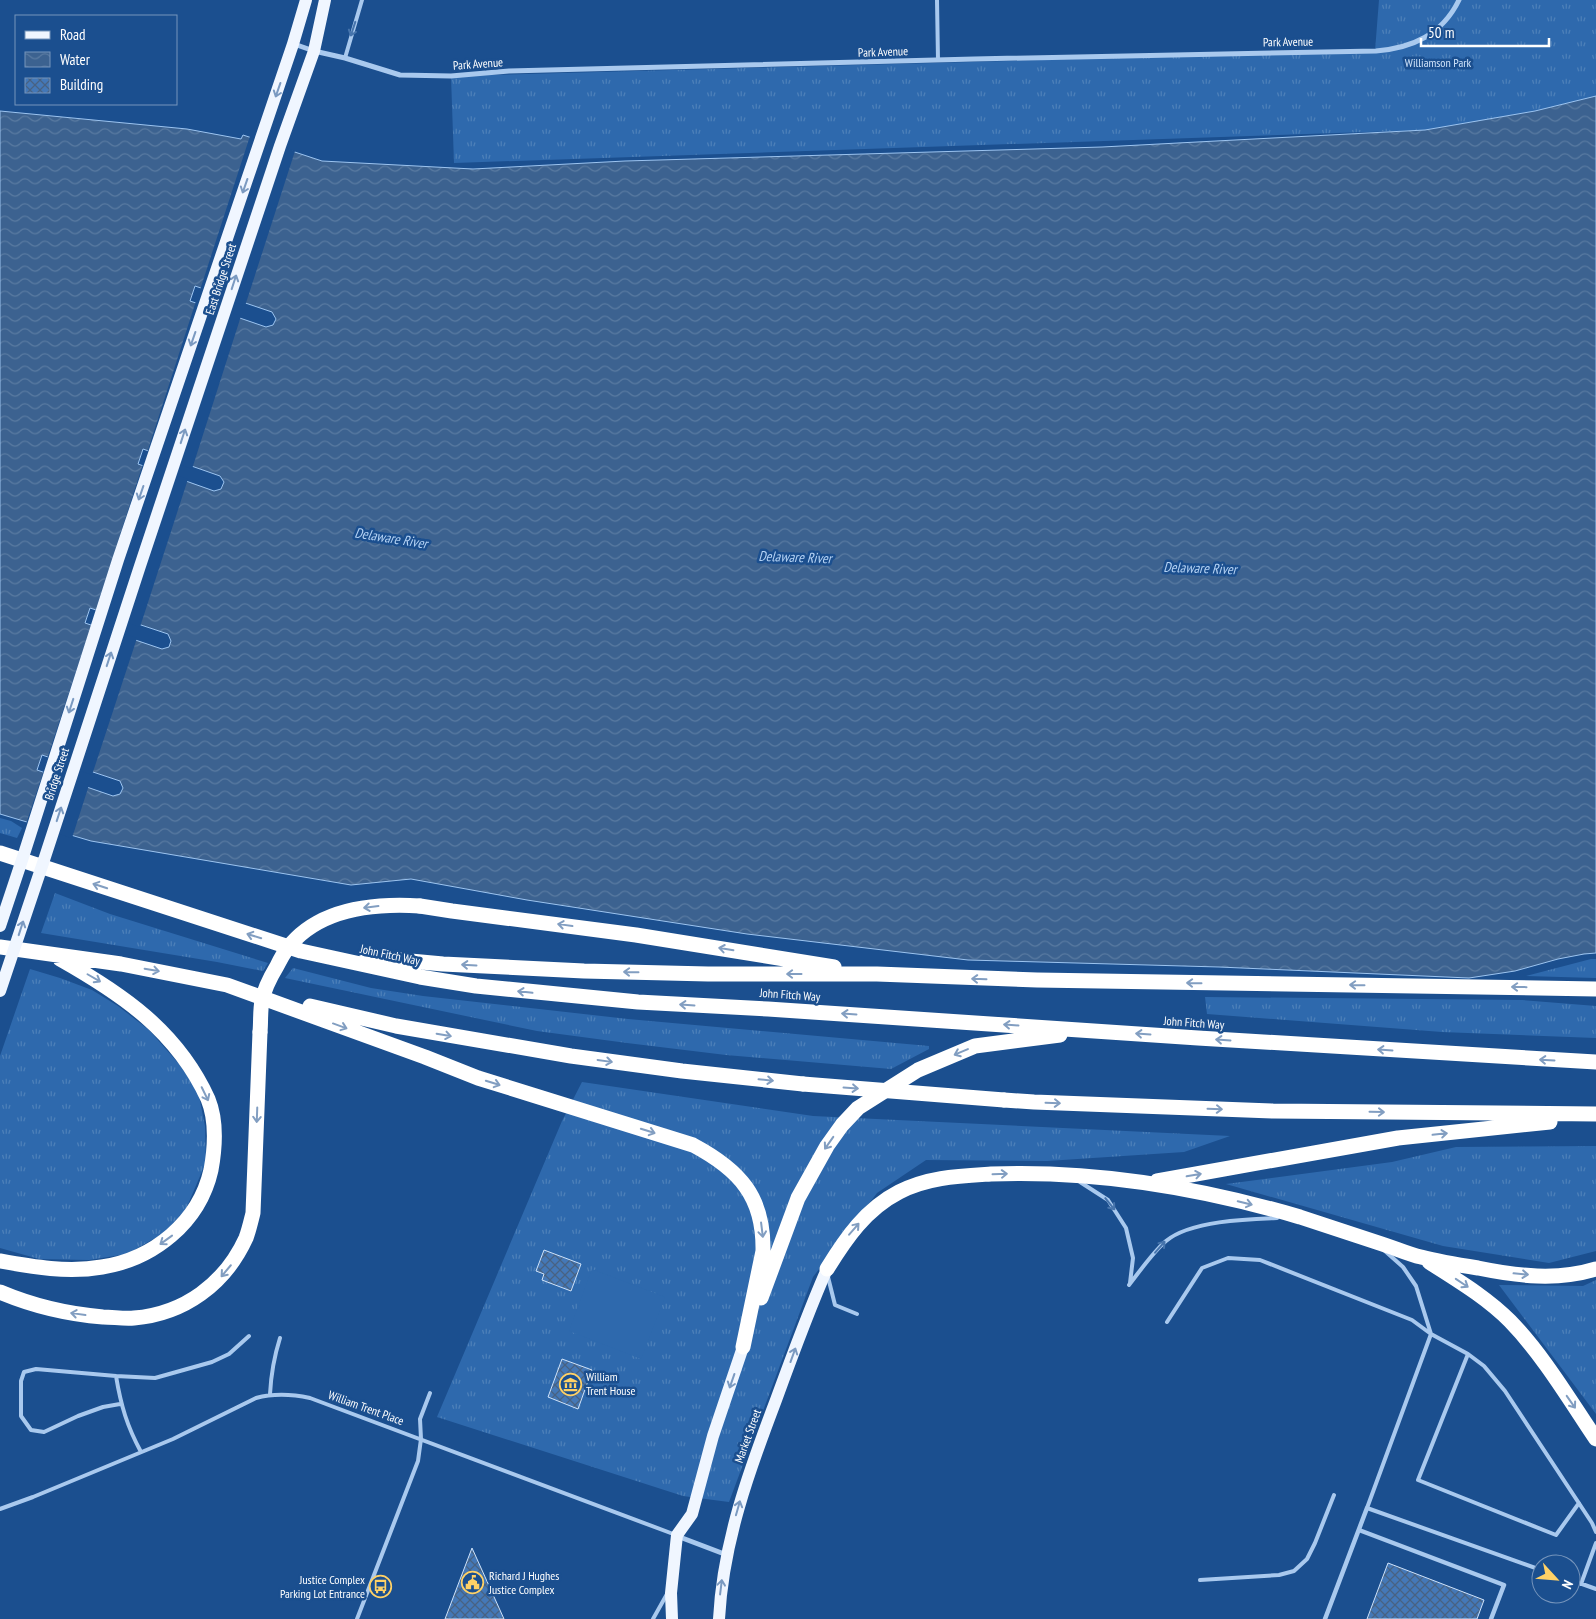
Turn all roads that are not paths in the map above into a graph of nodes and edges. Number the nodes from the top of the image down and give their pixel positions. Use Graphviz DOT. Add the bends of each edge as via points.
graph roads {
  1 [pos="306,0"];
  2 [pos="325,0"];
  3 [pos="362,0"];
  4 [pos="937,0"];
  5 [pos="1458,0"];
  6 [pos="293,44"];
  7 [pos="314,51"];
  8 [pos="345,58"];
  9 [pos="938,60"];
  10 [pos="118,560"];
  11 [pos="140,566"];
  12 [pos="0,853"];
  13 [pos="0,926"];
  14 [pos="0,947"];
  15 [pos="301,951"];
  16 [pos="52,954"];
  17 [pos="877,974"];
  18 [pos="1568,988"];
  19 [pos="1596,989"];
  20 [pos="0,991"];
  21 [pos="245,991"];
  22 [pos="1596,996"];
  23 [pos="1095,1031"];
  24 [pos="1596,1062"];
  25 [pos="1596,1115"];
  26 [pos="1071,1176"];
  27 [pos="1146,1183"];
  28 [pos="1298,1217"];
  29 [pos="1374,1241"];
  30 [pos="1421,1257"];
  31 [pos="0,1261"];
  32 [pos="827,1269"];
  33 [pos="1596,1269"];
  34 [pos="0,1292"];
  35 [pos="856,1314"];
  36 [pos="1167,1322"];
  37 [pos="1431,1334"];
  38 [pos="250,1336"];
  39 [pos="280,1338"];
  40 [pos="743,1347"];
  41 [pos="1468,1354"];
  42 [pos="116,1376"];
  43 [pos="270,1394"];
  44 [pos="430,1394"];
  45 [pos="120,1404"];
  46 [pos="421,1439"];
  47 [pos="1596,1439"];
  48 [pos="141,1452"];
  49 [pos="1334,1495"];
  50 [pos="1579,1503"];
  51 [pos="1368,1508"];
  52 [pos="0,1509"];
  53 [pos="1359,1530"];
  54 [pos="1596,1532"];
  55 [pos="677,1536"];
  56 [pos="1596,1543"];
  57 [pos="726,1555"];
  58 [pos="1531,1566"];
  59 [pos="1200,1580"];
  60 [pos="1581,1584"];
  61 [pos="672,1585"];
  62 [pos="1596,1589"];
  63 [pos="357,1619"];
  64 [pos="654,1619"];
  65 [pos="672,1619"];
  66 [pos="719,1619"];
  67 [pos="1325,1619"];
  68 [pos="1491,1619"];
  1 -- 6 [label="main road, East Bridge Street"];
  2 -- 7 [label="main road, East Bridge Street"];
  3 -- 8 [label="lane, one-way"];
  4 -- 9 [label="lane"];
  5 -- 9 [label="street, Park Avenue" via="1434,31 1397,49"];
  6 -- 7 [label="street, Park Avenue"];
  6 -- 10 [label="main road, East Bridge Street, one-way"];
  7 -- 8 [label="street, Park Avenue"];
  11 -- 7 [label="main road, East Bridge Street, one-way"];
  8 -- 9 [label="street, Park Avenue" via="400,75 451,76"];
  10 -- 13 [label="main road, Bridge Street, one-way, bridge"];
  20 -- 11 [label="main road, Bridge Street, one-way, bridge"];
  15 -- 12 [label="highway, John Fitch Way, one-way"];
  14 -- 16 [label="highway"];
  17 -- 15 [label="highway, one-way" via="584,971 443,964"];
  23 -- 15 [label="highway, John Fitch Way, one-way" via="561,996 420,977"];
  16 -- 21 [label="highway, one-way" via="186,976"];
  16 -- 31 [label="highway, one-way" via="100,981 133,1006 175,1046 209,1101 214,1157 210,1176 192,1214 167,1240 145,1254 101,1268 64,1269"];
  18 -- 17 [label="highway, one-way" via="1036,980"];
  17 -- 34 [label="highway, one-way, bridge" via="636,935 420,906 399,904 355,908 338,914 316,923 288,949 262,1000 253,1213 247,1236 224,1273 210,1287 179,1307 156,1315 131,1318 53,1310"];
  18 -- 19 [label="highway"];
  18 -- 22 [label="highway"];
  21 -- 25 [label="highway, one-way, bridge" via="396,1026 561,1055 803,1084 1034,1102 1273,1111"];
  21 -- 40 [label="highway, one-way" via="478,1078 710,1154 740,1180 752,1195 760,1214 763,1251"];
  24 -- 23 [label="highway, John Fitch Way, one-way"];
  23 -- 40 [label="highway, one-way" via="975,1046 918,1070 858,1108 827,1146 798,1198"];
  27 -- 25 [label="highway, one-way" via="1398,1138"];
  26 -- 27 [label="highway"];
  26 -- 28 [label="lane, one-way" via="1108,1200 1126,1228 1133,1258 1129,1285 1166,1241 1196,1226 1250,1218"];
  32 -- 26 [label="highway, one-way" via="844,1240 866,1215 911,1186 950,1176 1026,1173"];
  27 -- 28 [label="highway, one-way" via="1212,1195"];
  28 -- 29 [label="highway"];
  29 -- 30 [label="highway"];
  29 -- 37 [label="lane" via="1403,1267 1416,1286"];
  30 -- 33 [label="highway, one-way" via="1499,1272 1548,1277"];
  30 -- 47 [label="highway, one-way" via="1463,1284 1510,1321 1535,1351"];
  32 -- 35 [label="lane" via="835,1305"];
  57 -- 32 [label="main road, Market Street, one-way" via="747,1476"];
  36 -- 37 [label="lane" via="1202,1268 1228,1258 1260,1260 1412,1320"];
  37 -- 41 [label="lane"];
  37 -- 51 [label="lane"];
  38 -- 42 [label="lane" via="229,1354 212,1362 155,1378"];
  39 -- 43 [label="lane" via="270,1378"];
  40 -- 55 [label="main road, one-way" via="713,1436 692,1514"];
  41 -- 50 [label="lane" via="1484,1366 1505,1391"];
  41 -- 50 [label="lane" via="1418,1480 1556,1535"];
  42 -- 45 [label="lane"];
  42 -- 45 [label="lane" via="36,1369 24,1372 21,1416 31,1430 44,1432 78,1416"];
  43 -- 46 [label="lane, William Trent Place" via="310,1398"];
  43 -- 48 [label="lane, William Trent Place"];
  44 -- 46 [label="lane" via="420,1419"];
  45 -- 48 [label="lane"];
  46 -- 55 [label="lane, William Trent Place"];
  46 -- 63 [label="lane" via="418,1461"];
  48 -- 52 [label="lane, William Trent Place"];
  49 -- 59 [label="lane" via="1316,1543 1307,1560 1294,1571"];
  50 -- 54 [label="lane"];
  51 -- 53 [label="street"];
  51 -- 58 [label="lane"];
  53 -- 67 [label="street"];
  53 -- 68 [label="street" via="1504,1585"];
  55 -- 57 [label="street, William Trent Place"];
  55 -- 61 [label="main road"];
  56 -- 60 [label="lane"];
  66 -- 57 [label="main road, Market Street, one-way"];
  60 -- 62 [label="lane"];
  61 -- 64 [label="lane"];
  61 -- 65 [label="main road"];
}
